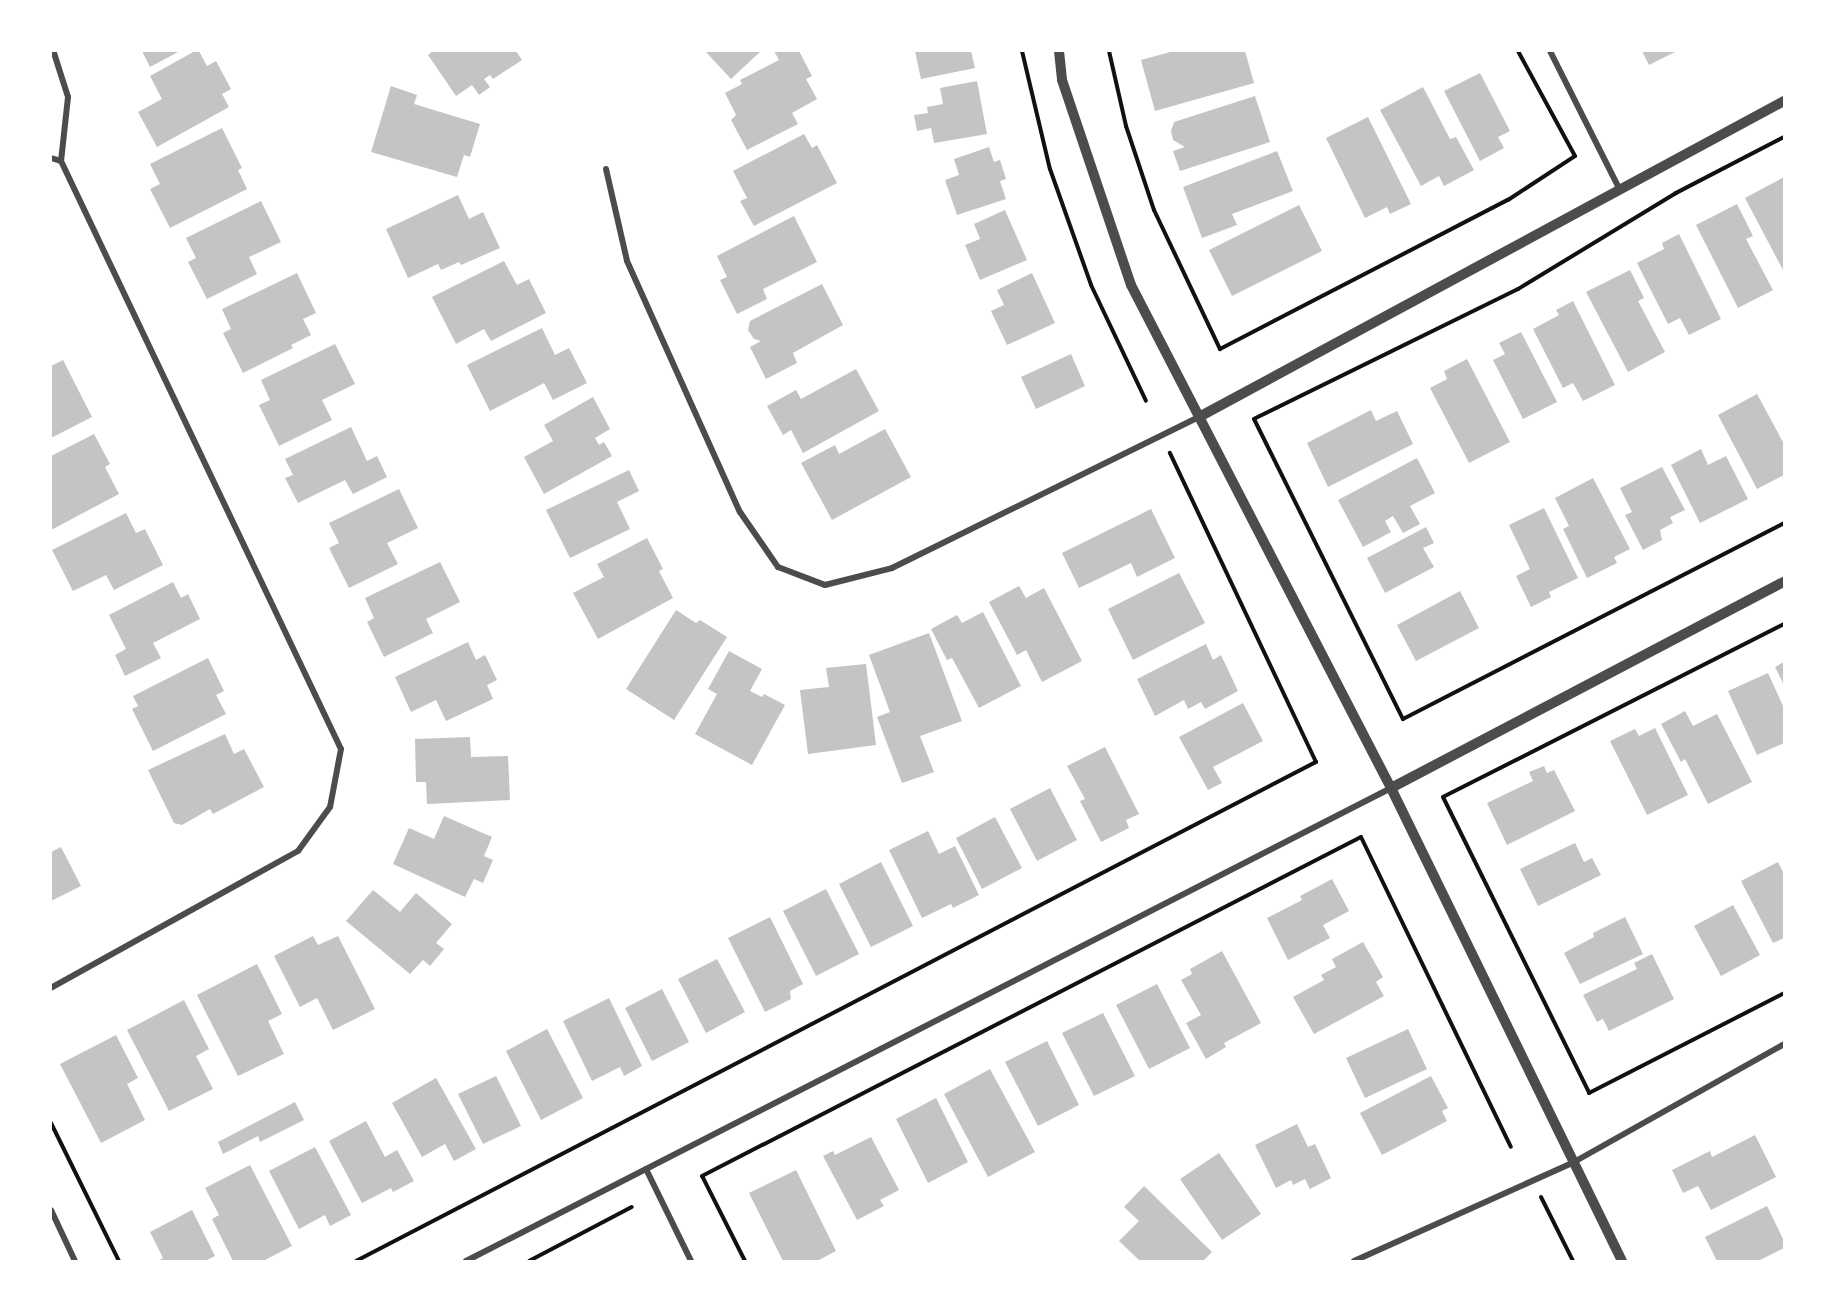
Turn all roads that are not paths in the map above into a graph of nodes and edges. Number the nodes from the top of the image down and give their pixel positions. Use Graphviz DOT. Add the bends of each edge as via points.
graph roads {
  1 [pos="1059,51"];
  2 [pos="1550,51"];
  3 [pos="51,53"];
  4 [pos="1784,101"];
  5 [pos="51,158"];
  6 [pos="61,161"];
  7 [pos="606,169"];
  8 [pos="1620,190"];
  9 [pos="1199,417"];
  10 [pos="1784,582"];
  11 [pos="1391,788"];
  12 [pos="51,988"];
  13 [pos="1784,1044"];
  14 [pos="1574,1162"];
  15 [pos="646,1169"];
  16 [pos="51,1210"];
  17 [pos="75,1261"];
  18 [pos="466,1261"];
  19 [pos="692,1261"];
  20 [pos="1354,1261"];
  21 [pos="1622,1261"];
  1 -- 9 [label="street" via="1062,80 1131,285"];
  2 -- 8 [label="street"];
  3 -- 6 [label="street" via="68,97"];
  4 -- 8 [label="street"];
  5 -- 6 [label="street"];
  6 -- 12 [label="street" via="342,749 330,807 298,851"];
  7 -- 9 [label="street" via="627,261 740,512 778,567 825,585 892,568"];
  8 -- 9 [label="street"];
  9 -- 11 [label="street"];
  10 -- 11 [label="street"];
  11 -- 14 [label="street"];
  11 -- 15 [label="street"];
  13 -- 14 [label="street"];
  14 -- 20 [label="street"];
  14 -- 21 [label="street"];
  15 -- 18 [label="street"];
  15 -- 19 [label="street"];
  16 -- 17 [label="street"];
}
